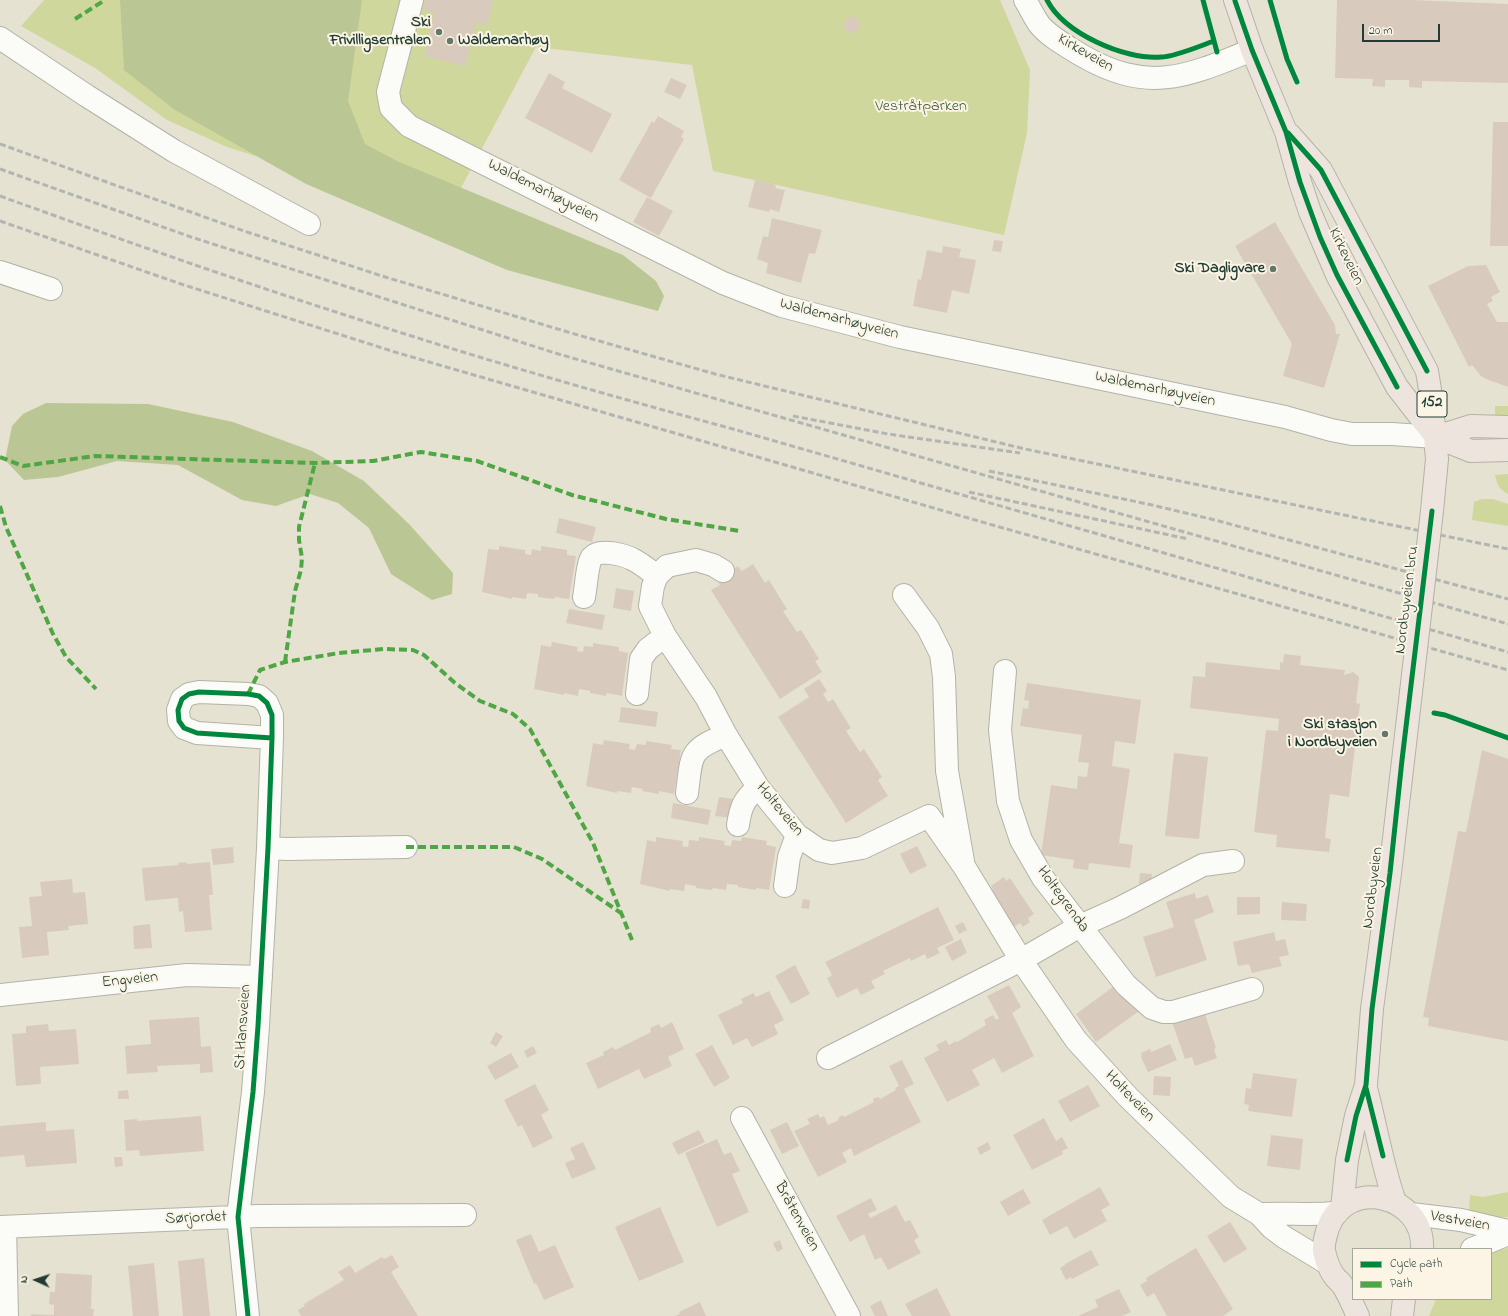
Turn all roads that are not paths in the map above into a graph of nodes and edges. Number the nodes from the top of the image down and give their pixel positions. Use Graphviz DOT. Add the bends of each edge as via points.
graph roads {
  1 [pos="412,0"];
  2 [pos="1026,0"];
  3 [pos="1234,0"];
  4 [pos="0,38"];
  5 [pos="1252,50"];
  6 [pos="1286,132"];
  7 [pos="308,224"];
  8 [pos="0,272"];
  9 [pos="51,289"];
  10 [pos="1508,427"];
  11 [pos="1436,437"];
  12 [pos="1508,450"];
  13 [pos="723,571"];
  14 [pos="657,576"];
  15 [pos="904,595"];
  16 [pos="584,597"];
  17 [pos="664,636"];
  18 [pos="1005,671"];
  19 [pos="1411,692"];
  20 [pos="637,694"];
  21 [pos="726,735"];
  22 [pos="272,738"];
  23 [pos="758,787"];
  24 [pos="687,793"];
  25 [pos="738,825"];
  26 [pos="797,835"];
  27 [pos="406,847"];
  28 [pos="268,848"];
  29 [pos="1233,861"];
  30 [pos="964,868"];
  31 [pos="785,886"];
  32 [pos="1080,926"];
  33 [pos="1021,960"];
  34 [pos="261,976"];
  35 [pos="1252,989"];
  36 [pos="0,995"];
  37 [pos="828,1058"];
  38 [pos="1366,1088"];
  39 [pos="742,1118"];
  40 [pos="1403,1208"];
  41 [pos="1340,1210"];
  42 [pos="465,1214"];
  43 [pos="1259,1214"];
  44 [pos="238,1217"];
  45 [pos="2,1227"];
  46 [pos="1508,1231"];
  47 [pos="1508,1234"];
  48 [pos="1422,1248"];
  49 [pos="1474,1248"];
  50 [pos="1327,1263"];
  51 [pos="1348,1288"];
  52 [pos="1352,1299"];
  53 [pos="1352,1300"];
  54 [pos="1404,1300"];
  55 [pos="7,1316"];
  56 [pos="248,1316"];
  57 [pos="850,1316"];
  58 [pos="1358,1316"];
  59 [pos="1402,1316"];
  1 -- 11 [label="street, Waldemarhøyveien" via="388,92 391,108 409,126 723,283 782,306 900,337 1352,434"];
  2 -- 5 [label="street, Kirkeveien" via="1039,25 1061,42 1097,64 1133,77 1150,79 1182,76"];
  3 -- 5 [label="main road, Kirkeveien / 152"];
  4 -- 7 [label="street" via="174,151"];
  5 -- 6 [label="main road, Kirkeveien / 152"];
  6 -- 11 [label="main road, Kirkeveien / 152" via="1310,212 1337,275 1398,387"];
  6 -- 11 [label="main road, Kirkeveien / 152" via="1321,170 1427,371"];
  8 -- 9 [label="street"];
  10 -- 11 [label="main road, 152" via="1471,426"];
  11 -- 12 [label="main road, 152" via="1471,451"];
  11 -- 19 [label="main road, Nordbyveien bru, bridge" via="1437,466"];
  13 -- 14 [label="street" via="696,560 667,566"];
  14 -- 16 [label="street" via="624,555 606,552 596,554 590,564"];
  14 -- 17 [label="street, Holteveien" via="650,606"];
  15 -- 30 [label="street" via="928,628 941,654 947,771"];
  17 -- 20 [label="street" via="648,649 641,659"];
  17 -- 21 [label="street, Holteveien" via="706,697"];
  18 -- 32 [label="street, Holtegrenda" via="1000,730 1008,801 1021,840 1043,878"];
  19 -- 38 [label="main road, Nordbyveien" via="1372,1009"];
  21 -- 23 [label="street, Holteveien"];
  21 -- 24 [label="street" via="698,748 692,760"];
  22 -- 28 [label="street, St Hansveien"];
  23 -- 25 [label="street" via="744,802"];
  23 -- 26 [label="street, Holteveien"];
  26 -- 30 [label="street, Holteveien" via="819,850 832,853 862,848 929,816"];
  26 -- 31 [label="street" via="789,857"];
  27 -- 28 [label="street"];
  28 -- 34 [label="street, St Hansveien"];
  29 -- 32 [label="street" via="1204,865"];
  30 -- 33 [label="street, Holteveien"];
  32 -- 33 [label="street"];
  32 -- 35 [label="street, Holtegrenda" via="1126,985 1152,1008 1173,1012"];
  33 -- 37 [label="street"];
  33 -- 43 [label="street, Holteveien" via="1076,1040 1128,1097 1231,1197"];
  34 -- 36 [label="street, Engveien" via="187,975"];
  34 -- 44 [label="street, St Hansveien" via="253,1092"];
  38 -- 40 [label="main road, Nordbyveien" via="1388,1183"];
  38 -- 41 [label="main road, Nordbyveien" via="1356,1116"];
  39 -- 57 [label="street, Bråtenveien"];
  40 -- 41 [label="main road" via="1382,1198 1368,1197 1354,1200"];
  40 -- 46 [label="street, Vestveien"];
  40 -- 48 [label="main road, Nordbyveien" via="1418,1226 1423,1241"];
  41 -- 43 [label="street" via="1317,1215"];
  41 -- 50 [label="main road, Nordbyveien" via="1325,1236 1324,1250"];
  42 -- 44 [label="street, Sørjordet"];
  43 -- 50 [label="street, Holteveien" via="1278,1232"];
  44 -- 45 [label="street, Sørjordet"];
  44 -- 56 [label="street, St Hansveien"];
  45 -- 55 [label="street"];
  47 -- 49 [label="street, Vestveien"];
  50 -- 51 [label="main road, Nordbyveien" via="1333,1276"];
  51 -- 52 [label="main road, Nordbyveien"];
  53 -- 58 [label="main road, Nordbyveien"];
  54 -- 59 [label="main road"];
}
